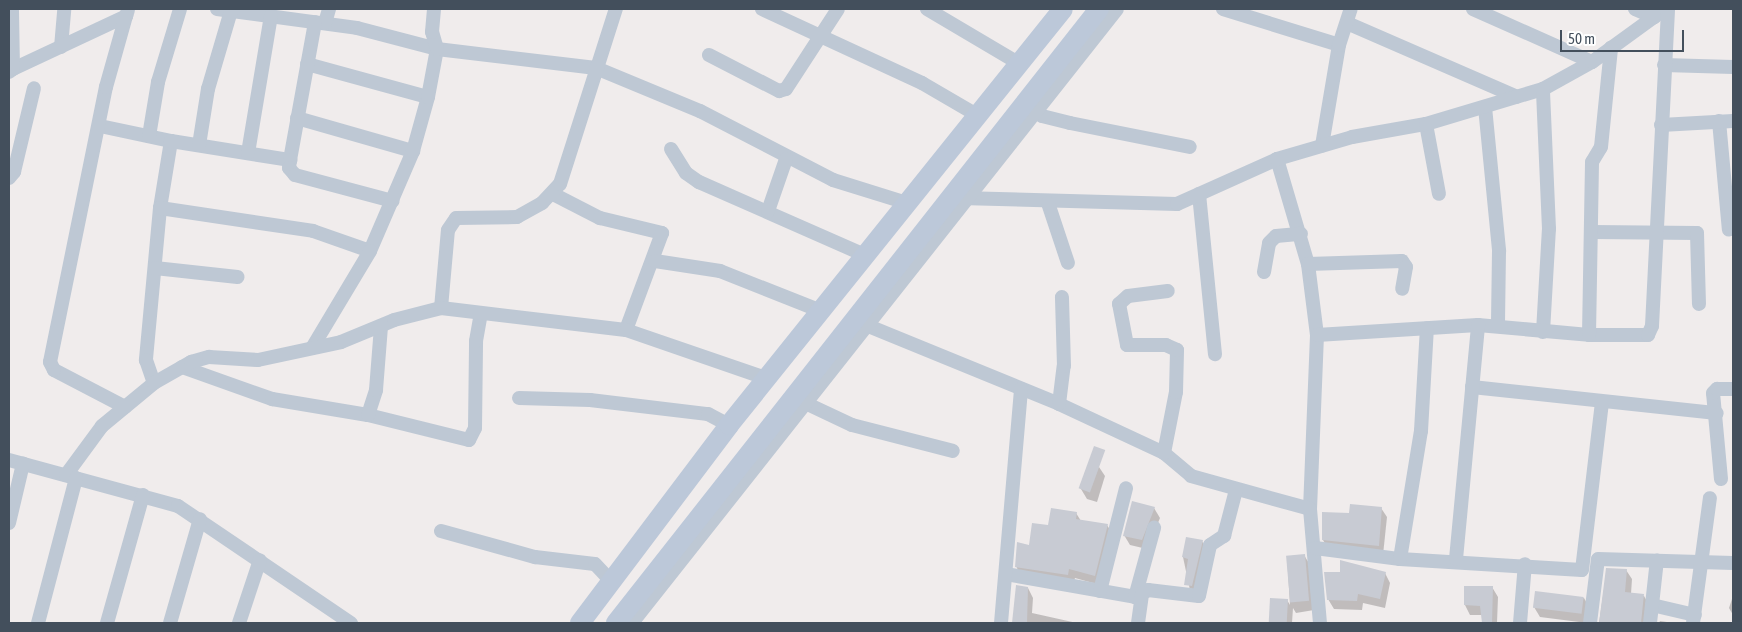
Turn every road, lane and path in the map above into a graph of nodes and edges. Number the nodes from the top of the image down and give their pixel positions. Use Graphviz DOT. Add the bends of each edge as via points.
graph roads {
  1 [pos="12,9"];
  2 [pos="64,9"];
  3 [pos="180,9"];
  4 [pos="217,9"];
  5 [pos="329,9"];
  6 [pos="434,9"];
  7 [pos="616,9"];
  8 [pos="762,9"];
  9 [pos="838,9"];
  10 [pos="929,9"];
  11 [pos="1063,9"];
  12 [pos="1099,9"];
  13 [pos="1117,9"];
  14 [pos="1223,9"];
  15 [pos="1351,9"];
  16 [pos="1473,9"];
  17 [pos="1635,9"];
  18 [pos="231,11"];
  19 [pos="127,12"];
  20 [pos="1662,12"];
  21 [pos="271,16"];
  22 [pos="320,23"];
  23 [pos="1347,23"];
  24 [pos="820,36"];
  25 [pos="1339,45"];
  26 [pos="60,47"];
  27 [pos="1611,48"];
  28 [pos="437,49"];
  29 [pos="709,55"];
  30 [pos="1592,62"];
  31 [pos="11,63"];
  32 [pos="307,64"];
  33 [pos="1020,64"];
  34 [pos="1664,65"];
  35 [pos="1733,67"];
  36 [pos="596,68"];
  37 [pos="34,88"];
  38 [pos="1543,89"];
  39 [pos="428,97"];
  40 [pos="1517,97"];
  41 [pos="1030,107"];
  42 [pos="1485,107"];
  43 [pos="977,115"];
  44 [pos="298,118"];
  45 [pos="1719,121"];
  46 [pos="1733,121"];
  47 [pos="1426,124"];
  48 [pos="1661,125"];
  49 [pos="100,126"];
  50 [pos="150,136"];
  51 [pos="172,142"];
  52 [pos="199,145"];
  53 [pos="1322,146"];
  54 [pos="1190,147"];
  55 [pos="671,149"];
  56 [pos="413,151"];
  57 [pos="248,153"];
  58 [pos="786,159"];
  59 [pos="1277,159"];
  60 [pos="290,160"];
  61 [pos="9,178"];
  62 [pos="553,194"];
  63 [pos="1200,194"];
  64 [pos="1439,194"];
  65 [pos="959,198"];
  66 [pos="393,201"];
  67 [pos="907,203"];
  68 [pos="1048,203"];
  69 [pos="160,208"];
  70 [pos="768,211"];
  71 [pos="1656,230"];
  72 [pos="1729,230"];
  73 [pos="1592,232"];
  74 [pos="1301,234"];
  75 [pos="370,251"];
  76 [pos="867,256"];
  77 [pos="655,261"];
  78 [pos="1068,263"];
  79 [pos="1308,264"];
  80 [pos="156,268"];
  81 [pos="1264,272"];
  82 [pos="238,277"];
  83 [pos="1402,288"];
  84 [pos="1168,291"];
  85 [pos="1062,296"];
  86 [pos="1699,304"];
  87 [pos="441,308"];
  88 [pos="821,310"];
  89 [pos="481,313"];
  90 [pos="861,323"];
  91 [pos="1478,325"];
  92 [pos="382,326"];
  93 [pos="1498,326"];
  94 [pos="1427,328"];
  95 [pos="626,330"];
  96 [pos="1543,332"];
  97 [pos="1317,335"];
  98 [pos="1589,335"];
  99 [pos="312,348"];
  100 [pos="1215,354"];
  101 [pos="182,367"];
  102 [pos="768,379"];
  103 [pos="154,383"];
  104 [pos="1472,387"];
  105 [pos="1021,389"];
  106 [pos="1733,389"];
  107 [pos="519,398"];
  108 [pos="801,401"];
  109 [pos="1602,403"];
  110 [pos="1059,404"];
  111 [pos="125,407"];
  112 [pos="1717,413"];
  113 [pos="368,416"];
  114 [pos="729,425"];
  115 [pos="953,452"];
  116 [pos="1164,453"];
  117 [pos="16,462"];
  118 [pos="71,476"];
  119 [pos="1721,479"];
  120 [pos="1126,488"];
  121 [pos="1236,490"];
  122 [pos="143,495"];
  123 [pos="1710,498"];
  124 [pos="1310,509"];
  125 [pos="200,519"];
  126 [pos="9,523"];
  127 [pos="1154,528"];
  128 [pos="441,531"];
  129 [pos="1315,548"];
  130 [pos="1400,559"];
  131 [pos="1456,559"];
  132 [pos="260,560"];
  133 [pos="1657,560"];
  134 [pos="1704,562"];
  135 [pos="1733,563"];
  136 [pos="1525,564"];
  137 [pos="1006,574"];
  138 [pos="610,580"];
  139 [pos="1100,591"];
  140 [pos="1139,595"];
  141 [pos="1652,605"];
  142 [pos="1694,619"];
  143 [pos="630,621"];
  144 [pos="38,623"];
  145 [pos="108,623"];
  146 [pos="170,623"];
  147 [pos="239,623"];
  148 [pos="351,623"];
  149 [pos="580,623"];
  150 [pos="1002,623"];
  151 [pos="1138,623"];
  152 [pos="1320,623"];
  153 [pos="1520,623"];
  154 [pos="1590,623"];
  155 [pos="1650,623"];
  1 -- 31 [label="street"];
  2 -- 26 [label="street"];
  3 -- 50 [label="street" via="158,82"];
  4 -- 18 [label="street"];
  5 -- 22 [label="street"];
  6 -- 28 [label="street" via="432,32"];
  7 -- 36 [label="street"];
  8 -- 24 [label="street"];
  9 -- 24 [label="street"];
  10 -- 33 [label="street"];
  11 -- 33 [label="main road"];
  12 -- 41 [label="main road"];
  13 -- 41 [label="street"];
  14 -- 25 [label="street"];
  15 -- 23 [label="street"];
  16 -- 30 [label="street"];
  17 -- 20 [label="street"];
  18 -- 21 [label="street"];
  18 -- 52 [label="street" via="208,89"];
  19 -- 26 [label="street"];
  19 -- 49 [label="street"];
  20 -- 27 [label="street"];
  20 -- 34 [label="street"];
  21 -- 22 [label="street"];
  21 -- 57 [label="street"];
  22 -- 28 [label="street"];
  22 -- 32 [label="street"];
  23 -- 25 [label="street"];
  23 -- 40 [label="street"];
  24 -- 29 [label="street" via="796,78 779,91"];
  24 -- 43 [label="street"];
  25 -- 53 [label="street"];
  26 -- 31 [label="street"];
  27 -- 30 [label="street"];
  27 -- 73 [label="street" via="1602,147 1592,162"];
  28 -- 36 [label="street"];
  28 -- 39 [label="street"];
  30 -- 38 [label="street"];
  32 -- 39 [label="street"];
  32 -- 44 [label="street"];
  33 -- 43 [label="main road"];
  34 -- 35 [label="street"];
  34 -- 48 [label="street"];
  36 -- 58 [label="street" via="700,111"];
  36 -- 62 [label="street"];
  37 -- 61 [label="street"];
  38 -- 40 [label="street"];
  38 -- 96 [label="street" via="1549,229"];
  39 -- 56 [label="street"];
  40 -- 42 [label="street"];
  41 -- 54 [label="street" via="1070,123"];
  41 -- 65 [label="main road"];
  42 -- 47 [label="street"];
  42 -- 93 [label="street" via="1499,251"];
  43 -- 67 [label="main road"];
  44 -- 56 [label="street"];
  44 -- 60 [label="street"];
  45 -- 46 [label="street"];
  45 -- 48 [label="street"];
  45 -- 72 [label="street"];
  47 -- 53 [label="street"];
  47 -- 64 [label="street"];
  48 -- 71 [label="street"];
  49 -- 50 [label="street"];
  49 -- 111 [label="street" via="50,362 54,370"];
  50 -- 51 [label="street"];
  51 -- 52 [label="street"];
  51 -- 69 [label="street"];
  52 -- 57 [label="street"];
  53 -- 59 [label="street"];
  55 -- 70 [label="street" via="692,178"];
  56 -- 66 [label="street"];
  57 -- 60 [label="street"];
  58 -- 67 [label="street"];
  58 -- 70 [label="street"];
  59 -- 63 [label="street"];
  59 -- 74 [label="street"];
  60 -- 66 [label="street" via="289,168 295,175"];
  62 -- 77 [label="street" via="600,218 661,232"];
  62 -- 87 [label="street" via="517,217 456,218 448,230"];
  63 -- 68 [label="street" via="1177,204 1149,207"];
  63 -- 100 [label="street"];
  65 -- 68 [label="street"];
  65 -- 90 [label="main road"];
  66 -- 75 [label="street"];
  67 -- 76 [label="main road"];
  68 -- 78 [label="street"];
  69 -- 75 [label="street" via="312,231"];
  69 -- 80 [label="street"];
  70 -- 76 [label="street"];
  71 -- 73 [label="street"];
  71 -- 86 [label="street" via="1697,233"];
  71 -- 98 [label="street" via="1651,332"];
  73 -- 98 [label="street"];
  74 -- 79 [label="street"];
  74 -- 81 [label="street" via="1276,236 1268,243"];
  75 -- 99 [label="street"];
  76 -- 88 [label="main road"];
  77 -- 88 [label="street" via="720,271"];
  77 -- 95 [label="street"];
  79 -- 83 [label="street" via="1402,261 1406,267"];
  79 -- 97 [label="street"];
  80 -- 82 [label="street"];
  80 -- 103 [label="street" via="146,360"];
  84 -- 116 [label="street" via="1128,296 1119,304 1127,345 1166,345 1178,350 1176,392"];
  85 -- 110 [label="street" via="1064,366"];
  87 -- 89 [label="street"];
  87 -- 92 [label="street"];
  88 -- 102 [label="main road"];
  89 -- 95 [label="street"];
  89 -- 113 [label="street" via="476,341 474,436 469,440"];
  90 -- 105 [label="street"];
  90 -- 108 [label="main road"];
  91 -- 93 [label="street"];
  91 -- 94 [label="street"];
  91 -- 104 [label="street"];
  92 -- 99 [label="street"];
  92 -- 113 [label="street" via="376,390"];
  93 -- 96 [label="street"];
  94 -- 97 [label="street"];
  94 -- 130 [label="street" via="1421,431"];
  95 -- 102 [label="street"];
  96 -- 98 [label="street"];
  97 -- 124 [label="street"];
  99 -- 101 [label="street" via="258,360 209,357"];
  101 -- 103 [label="street"];
  101 -- 113 [label="street" via="272,399"];
  102 -- 114 [label="main road"];
  103 -- 111 [label="street"];
  104 -- 109 [label="street"];
  104 -- 131 [label="street"];
  105 -- 110 [label="street"];
  105 -- 137 [label="street"];
  106 -- 112 [label="street" via="1717,388 1713,393"];
  107 -- 114 [label="street" via="590,400 708,414"];
  108 -- 115 [label="street" via="852,426"];
  108 -- 143 [label="main road"];
  109 -- 112 [label="street"];
  109 -- 136 [label="street" via="1585,564 1582,570"];
  110 -- 116 [label="street"];
  111 -- 118 [label="street" via="102,426"];
  112 -- 119 [label="street"];
  114 -- 138 [label="main road"];
  116 -- 121 [label="street" via="1191,476"];
  117 -- 118 [label="street"];
  117 -- 126 [label="street"];
  118 -- 122 [label="street"];
  118 -- 144 [label="street"];
  120 -- 139 [label="street"];
  121 -- 124 [label="street"];
  121 -- 140 [label="street" via="1224,536 1210,546 1199,596"];
  122 -- 125 [label="street" via="178,506"];
  122 -- 145 [label="street"];
  123 -- 134 [label="street"];
  124 -- 129 [label="street"];
  125 -- 132 [label="street"];
  125 -- 146 [label="street"];
  127 -- 140 [label="street"];
  128 -- 138 [label="street" via="536,557 595,564"];
  129 -- 130 [label="street"];
  129 -- 152 [label="street"];
  130 -- 131 [label="street"];
  131 -- 136 [label="street"];
  132 -- 147 [label="street"];
  132 -- 148 [label="street"];
  133 -- 134 [label="street"];
  133 -- 141 [label="street"];
  133 -- 154 [label="street" via="1594,562"];
  134 -- 135 [label="street"];
  134 -- 142 [label="street"];
  136 -- 153 [label="street"];
  137 -- 139 [label="street"];
  137 -- 150 [label="street"];
  138 -- 149 [label="main road"];
  139 -- 140 [label="street"];
  140 -- 151 [label="street"];
  141 -- 142 [label="street"];
  141 -- 155 [label="street"];
}
